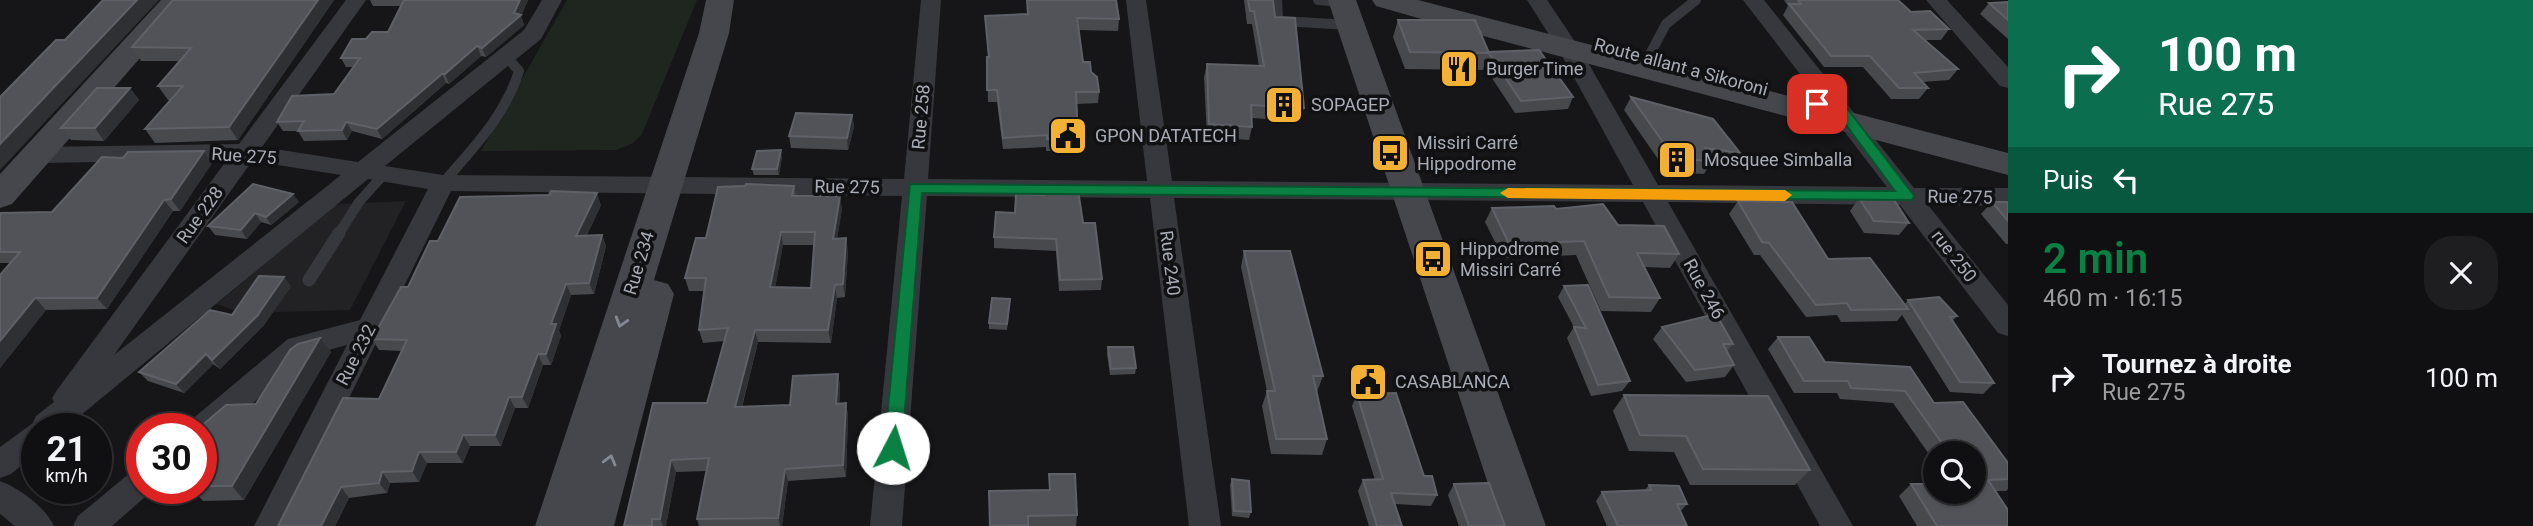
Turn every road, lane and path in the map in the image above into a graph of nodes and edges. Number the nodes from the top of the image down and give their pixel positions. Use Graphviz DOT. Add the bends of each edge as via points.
graph roads {
  1 [pos="177,0"];
  2 [pos="356,0"];
  3 [pos="552,0"];
  4 [pos="720,0"];
  5 [pos="744,0"];
  6 [pos="931,0"];
  7 [pos="1136,0"];
  8 [pos="1277,0"];
  9 [pos="1386,0"];
  10 [pos="1436,0"];
  11 [pos="1536,0"];
  12 [pos="1696,0"];
  13 [pos="1753,0"];
  14 [pos="1936,0"];
  15 [pos="1338,7"];
  16 [pos="1564,43"];
  17 [pos="506,55"];
  18 [pos="1648,58"];
  19 [pos="2008,81"];
  20 [pos="1844,115"];
  21 [pos="245,152"];
  22 [pos="2008,154"];
  23 [pos="38,155"];
  24 [pos="2008,164"];
  25 [pos="375,172"];
  26 [pos="443,184"];
  27 [pos="674,186"];
  28 [pos="915,188"];
  29 [pos="1161,190"];
  30 [pos="1408,192"];
  31 [pos="1650,194"];
  32 [pos="0,196"];
  33 [pos="1907,196"];
  34 [pos="2008,197"];
  35 [pos="309,280"];
  36 [pos="2008,325"];
  37 [pos="370,328"];
  38 [pos="54,413"];
  39 [pos="63,413"];
  40 [pos="217,416"];
  41 [pos="21,447"];
  42 [pos="0,465"];
  43 [pos="0,495"];
  44 [pos="126,495"];
  45 [pos="38,526"];
  46 [pos="89,526"];
  47 [pos="270,526"];
  48 [pos="557,526"];
  49 [pos="592,526"];
  50 [pos="886,526"];
  51 [pos="1205,526"];
  52 [pos="1524,526"];
  53 [pos="1837,526"];
  1 -- 23 [label="street"];
  2 -- 21 [label="street, Rue 228"];
  3 -- 17 [label="street" via="533,34"];
  4 -- 27 [label="street, Rue 234"];
  5 -- 27 [label="street, Rue 234"];
  6 -- 28 [label="street, Rue 258"];
  7 -- 29 [label="street, Rue 240"];
  8 -- 15 [label="lane" via="1281,21"];
  9 -- 16 [label="street"];
  10 -- 16 [label="street, Route allant a Sikoroni"];
  11 -- 16 [label="street, Rue 246"];
  12 -- 18 [label="lane" via="1660,28"];
  13 -- 20 [label="street, rue 250"];
  14 -- 19 [label="street"];
  15 -- 30 [label="street"];
  16 -- 18 [label="street, Route allant a Sikoroni"];
  16 -- 20 [label="street"];
  16 -- 31 [label="street, Rue 246"];
  17 -- 25 [label="street"];
  17 -- 26 [label="lane" via="519,71 515,86 497,117"];
  18 -- 20 [label="street, Route allant a Sikoroni"];
  20 -- 22 [label="street, Route allant a Sikoroni"];
  20 -- 24 [label="street"];
  20 -- 33 [label="street, rue 250"];
  21 -- 23 [label="street, Rue 275"];
  21 -- 25 [label="street, Rue 275"];
  21 -- 38 [label="street, Rue 228"];
  23 -- 32 [label="street"];
  25 -- 26 [label="street, Rue 275"];
  25 -- 35 [label="lane"];
  25 -- 39 [label="street"];
  26 -- 27 [label="street, Rue 275"];
  26 -- 37 [label="street, Rue 232"];
  27 -- 28 [label="street, Rue 275"];
  27 -- 48 [label="street, Rue 234, one-way"];
  49 -- 27 [label="street, Rue 234, one-way"];
  28 -- 29 [label="street, Rue 275"];
  28 -- 50 [label="street, Rue 258"];
  29 -- 30 [label="street, Rue 275"];
  29 -- 51 [label="street, Rue 240"];
  30 -- 31 [label="street, Rue 275"];
  30 -- 52 [label="street"];
  31 -- 33 [label="street, Rue 275"];
  31 -- 53 [label="street, Rue 246"];
  33 -- 34 [label="street, Rue 275"];
  33 -- 36 [label="street, rue 250"];
  37 -- 40 [label="street" via="298,347"];
  37 -- 47 [label="street, Rue 232"];
  41 -- 42 [label="street, Rue 228"];
  43 -- 45 [label="street"];
  44 -- 46 [label="street"];
}
